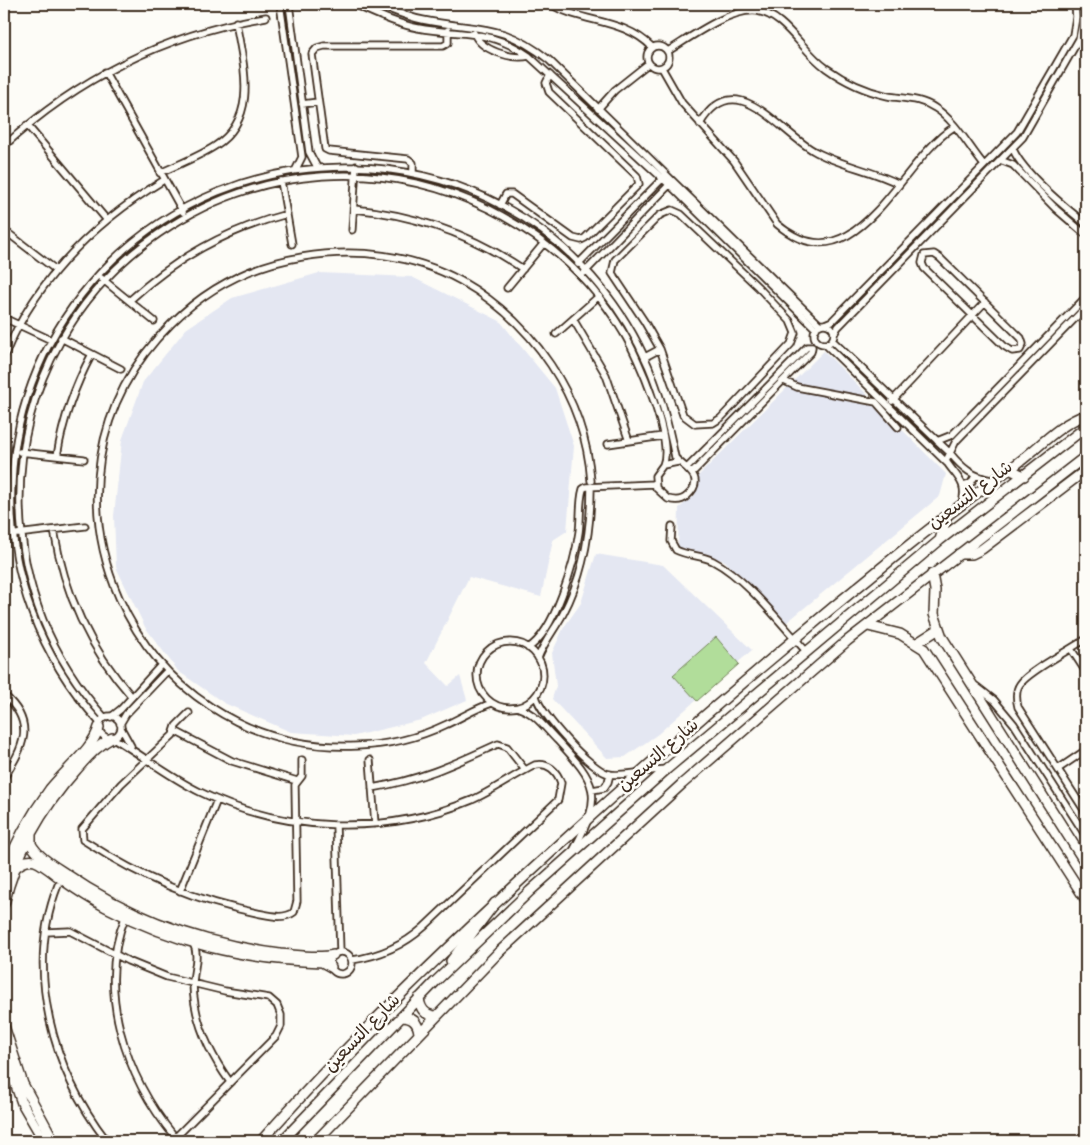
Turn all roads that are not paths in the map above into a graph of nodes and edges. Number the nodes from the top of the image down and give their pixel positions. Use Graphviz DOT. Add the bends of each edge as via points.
graph roads {
  1 [pos="280,4"];
  2 [pos="289,4"];
  3 [pos="353,4"];
  4 [pos="376,4"];
  5 [pos="550,4"];
  6 [pos="1075,4"];
  7 [pos="1082,4"];
  8 [pos="266,17"];
  9 [pos="1085,20"];
  10 [pos="236,22"];
  11 [pos="448,30"];
  12 [pos="474,33"];
  13 [pos="652,47"];
  14 [pos="668,51"];
  15 [pos="529,56"];
  16 [pos="649,63"];
  17 [pos="662,68"];
  18 [pos="104,72"];
  19 [pos="550,75"];
  20 [pos="318,102"];
  21 [pos="302,104"];
  22 [pos="598,109"];
  23 [pos="700,124"];
  24 [pos="27,125"];
  25 [pos="954,127"];
  26 [pos="619,139"];
  27 [pos="4,146"];
  28 [pos="609,149"];
  29 [pos="1013,149"];
  30 [pos="642,151"];
  31 [pos="637,156"];
  32 [pos="1000,160"];
  33 [pos="984,165"];
  34 [pos="356,166"];
  35 [pos="317,167"];
  36 [pos="296,169"];
  37 [pos="413,173"];
  38 [pos="356,176"];
  39 [pos="162,177"];
  40 [pos="664,177"];
  41 [pos="281,181"];
  42 [pos="671,183"];
  43 [pos="899,184"];
  44 [pos="500,205"];
  45 [pos="181,209"];
  46 [pos="354,209"];
  47 [pos="611,212"];
  48 [pos="287,214"];
  49 [pos="185,216"];
  50 [pos="106,219"];
  51 [pos="620,222"];
  52 [pos="1086,223"];
  53 [pos="4,230"];
  54 [pos="352,230"];
  55 [pos="1084,233"];
  56 [pos="910,241"];
  57 [pos="544,243"];
  58 [pos="292,244"];
  59 [pos="915,246"];
  60 [pos="899,252"];
  61 [pos="924,255"];
  62 [pos="905,257"];
  63 [pos="744,258"];
  64 [pos="579,263"];
  65 [pos="736,266"];
  66 [pos="574,268"];
  67 [pos="523,269"];
  68 [pos="56,270"];
  69 [pos="584,273"];
  70 [pos="98,275"];
  71 [pos="104,280"];
  72 [pos="507,288"];
  73 [pos="598,296"];
  74 [pos="1086,296"];
  75 [pos="129,301"];
  76 [pos="985,302"];
  77 [pos="1086,306"];
  78 [pos="973,316"];
  79 [pos="4,318"];
  80 [pos="573,320"];
  81 [pos="154,321"];
  82 [pos="19,325"];
  83 [pos="820,326"];
  84 [pos="556,334"];
  85 [pos="833,337"];
  86 [pos="61,338"];
  87 [pos="51,340"];
  88 [pos="825,344"];
  89 [pos="660,349"];
  90 [pos="1020,350"];
  91 [pos="92,354"];
  92 [pos="4,356"];
  93 [pos="1028,356"];
  94 [pos="645,357"];
  95 [pos="1034,360"];
  96 [pos="121,369"];
  97 [pos="784,381"];
  98 [pos="893,400"];
  99 [pos="888,405"];
  100 [pos="1086,415"];
  101 [pos="898,427"];
  102 [pos="1086,427"];
  103 [pos="663,436"];
  104 [pos="629,441"];
  105 [pos="937,441"];
  106 [pos="608,444"];
  107 [pos="15,451"];
  108 [pos="23,452"];
  109 [pos="950,453"];
  110 [pos="57,456"];
  111 [pos="1086,456"];
  112 [pos="84,459"];
  113 [pos="678,462"];
  114 [pos="947,463"];
  115 [pos="663,465"];
  116 [pos="690,470"];
  117 [pos="1009,470"];
  118 [pos="1086,470"];
  119 [pos="975,476"];
  120 [pos="1024,476"];
  121 [pos="992,480"];
  122 [pos="591,484"];
  123 [pos="655,484"];
  124 [pos="963,485"];
  125 [pos="962,503"];
  126 [pos="947,514"];
  127 [pos="85,526"];
  128 [pos="672,526"];
  129 [pos="54,530"];
  130 [pos="13,534"];
  131 [pos="20,534"];
  132 [pos="940,540"];
  133 [pos="958,554"];
  134 [pos="932,574"];
  135 [pos="868,626"];
  136 [pos="939,629"];
  137 [pos="794,638"];
  138 [pos="1086,639"];
  139 [pos="917,642"];
  140 [pos="528,648"];
  141 [pos="1071,649"];
  142 [pos="806,651"];
  143 [pos="538,658"];
  144 [pos="162,665"];
  145 [pos="167,671"];
  146 [pos="1086,672"];
  147 [pos="969,683"];
  148 [pos="4,696"];
  149 [pos="536,696"];
  150 [pos="132,697"];
  151 [pos="486,697"];
  152 [pos="492,703"];
  153 [pos="518,708"];
  154 [pos="190,713"];
  155 [pos="465,714"];
  156 [pos="108,717"];
  157 [pos="100,725"];
  158 [pos="121,725"];
  159 [pos="175,731"];
  160 [pos="112,738"];
  161 [pos="132,748"];
  162 [pos="1086,750"];
  163 [pos="582,754"];
  164 [pos="147,760"];
  165 [pos="302,760"];
  166 [pos="370,760"];
  167 [pos="575,760"];
  168 [pos="667,769"];
  169 [pos="1058,769"];
  170 [pos="525,770"];
  171 [pos="599,770"];
  172 [pos="640,771"];
  173 [pos="610,774"];
  174 [pos="4,778"];
  175 [pos="589,778"];
  176 [pos="297,782"];
  177 [pos="372,788"];
  178 [pos="592,790"];
  179 [pos="217,800"];
  180 [pos="1086,813"];
  181 [pos="588,818"];
  182 [pos="295,821"];
  183 [pos="375,824"];
  184 [pos="336,825"];
  185 [pos="32,831"];
  186 [pos="1086,836"];
  187 [pos="33,848"];
  188 [pos="572,853"];
  189 [pos="27,861"];
  190 [pos="1086,864"];
  191 [pos="14,868"];
  192 [pos="4,873"];
  193 [pos="58,885"];
  194 [pos="180,891"];
  195 [pos="1086,900"];
  196 [pos="495,903"];
  197 [pos="4,904"];
  198 [pos="127,914"];
  199 [pos="46,932"];
  200 [pos="193,943"];
  201 [pos="208,947"];
  202 [pos="337,953"];
  203 [pos="116,955"];
  204 [pos="196,956"];
  205 [pos="352,960"];
  206 [pos="331,967"];
  207 [pos="435,982"];
  208 [pos="193,984"];
  209 [pos="419,998"];
  210 [pos="436,1016"];
  211 [pos="401,1017"];
  212 [pos="4,1026"];
  213 [pos="419,1033"];
  214 [pos="4,1052"];
  215 [pos="230,1082"];
  216 [pos="173,1139"];
  217 [pos="44,1141"];
  218 [pos="54,1141"];
  219 [pos="108,1141"];
  220 [pos="261,1141"];
  221 [pos="282,1141"];
  222 [pos="316,1141"];
  1 -- 36 [label="street" via="302,157"];
  2 -- 21 [label="street"];
  3 -- 11 [label="street" via="409,26"];
  4 -- 22 [label="street" via="413,18 479,26 509,35 541,54"];
  5 -- 13 [label="street" via="579,17 627,28"];
  6 -- 33 [label="street" via="1075,30 1056,67 1023,124"];
  7 -- 9 [label="street"];
  8 -- 10 [label="street"];
  9 -- 29 [label="street" via="1076,45 1033,122"];
  10 -- 18 [label="street" via="169,43"];
  10 -- 39 [label="street" via="246,88 240,116 216,145"];
  11 -- 12 [label="street"];
  11 -- 20 [label="street" via="448,43 443,46 317,48 312,54"];
  12 -- 15 [label="street" via="502,41"];
  12 -- 15 [label="street" via="486,48 515,56"];
  13 -- 14 [label="street" via="661,46"];
  13 -- 16 [label="street" via="647,54"];
  14 -- 17 [label="street" via="670,59"];
  14 -- 25 [label="street" via="730,16 747,11 765,13 781,22 808,53 835,74 877,93 928,104 943,113"];
  15 -- 19 [label="street"];
  16 -- 17 [label="street"];
  16 -- 22 [label="street" via="615,90"];
  17 -- 23 [label="street" via="674,93"];
  18 -- 24 [label="street"];
  18 -- 39 [label="street"];
  19 -- 26 [label="street"];
  19 -- 28 [label="street" via="546,83 549,92"];
  20 -- 21 [label="street"];
  20 -- 37 [label="street" via="322,144 327,150 408,159 414,165"];
  21 -- 35 [label="street" via="308,152"];
  22 -- 30 [label="street"];
  23 -- 43 [label="street" via="704,116 718,105 735,100 752,103 815,152"];
  23 -- 43 [label="street" via="734,161 777,224 808,241 833,241 855,232"];
  24 -- 27 [label="street"];
  24 -- 50 [label="street"];
  25 -- 33 [label="street"];
  25 -- 43 [label="street" via="934,142"];
  26 -- 28 [label="street"];
  26 -- 31 [label="street"];
  28 -- 47 [label="street" via="639,180"];
  29 -- 32 [label="street"];
  29 -- 52 [label="street" via="1019,160 1051,193"];
  30 -- 31 [label="street"];
  30 -- 40 [label="street"];
  31 -- 40 [label="street"];
  32 -- 55 [label="street" via="1013,165"];
  32 -- 59 [label="street"];
  33 -- 56 [label="street"];
  34 -- 35 [label="street"];
  34 -- 37 [label="street"];
  34 -- 38 [label="street"];
  35 -- 36 [label="street"];
  36 -- 45 [label="street" via="228,186"];
  37 -- 44 [label="street" via="458,186"];
  38 -- 41 [label="street"];
  38 -- 46 [label="street"];
  38 -- 57 [label="street" via="413,183 455,195 508,219"];
  39 -- 45 [label="street"];
  39 -- 50 [label="street"];
  40 -- 42 [label="street"];
  40 -- 51 [label="street"];
  41 -- 48 [label="street"];
  41 -- 49 [label="street" via="232,194"];
  42 -- 63 [label="street"];
  42 -- 69 [label="street"];
  42 -- 83 [label="street"];
  44 -- 47 [label="street" via="506,194 512,194 578,240 585,238"];
  44 -- 64 [label="street" via="548,235"];
  45 -- 49 [label="street"];
  45 -- 70 [label="street" via="137,239"];
  46 -- 54 [label="street"];
  46 -- 67 [label="street" via="399,215 442,227 484,245"];
  47 -- 51 [label="street"];
  48 -- 58 [label="street"];
  48 -- 75 [label="street" via="244,227 202,247 164,271"];
  49 -- 71 [label="street" via="142,245"];
  50 -- 68 [label="street"];
  51 -- 64 [label="street"];
  52 -- 55 [label="street" via="1080,225"];
  53 -- 68 [label="street"];
  56 -- 59 [label="street"];
  56 -- 60 [label="street"];
  57 -- 66 [label="street"];
  57 -- 67 [label="street"];
  59 -- 61 [label="street"];
  59 -- 62 [label="street"];
  60 -- 62 [label="street"];
  60 -- 83 [label="street" via="832,322"];
  61 -- 76 [label="street" via="934,254 940,258"];
  61 -- 78 [label="street" via="924,268"];
  62 -- 85 [label="street" via="838,327"];
  63 -- 65 [label="street"];
  63 -- 83 [label="street"];
  64 -- 66 [label="street"];
  64 -- 69 [label="street"];
  65 -- 89 [label="street" via="681,214 672,210 660,215 615,260 613,277"];
  65 -- 89 [label="street" via="792,324 795,333 791,344 721,418 710,424 695,424 683,416"];
  66 -- 69 [label="street"];
  67 -- 72 [label="street"];
  68 -- 82 [label="street"];
  69 -- 73 [label="street"];
  69 -- 94 [label="street" via="620,312"];
  70 -- 71 [label="street"];
  70 -- 87 [label="street" via="72,306"];
  71 -- 75 [label="street"];
  71 -- 86 [label="street"];
  73 -- 80 [label="street"];
  73 -- 103 [label="street" via="623,331 637,359"];
  74 -- 93 [label="street"];
  75 -- 81 [label="street"];
  76 -- 78 [label="street"];
  76 -- 90 [label="street" via="1021,338 1024,344"];
  77 -- 95 [label="street"];
  78 -- 90 [label="street" via="1006,348 1015,352"];
  78 -- 98 [label="street"];
  79 -- 82 [label="street"];
  80 -- 84 [label="street"];
  80 -- 104 [label="street" via="606,374"];
  82 -- 87 [label="street"];
  82 -- 92 [label="street"];
  83 -- 85 [label="street" via="831,327"];
  83 -- 88 [label="street" via="816,339"];
  85 -- 88 [label="street"];
  85 -- 98 [label="street"];
  86 -- 91 [label="street"];
  86 -- 108 [label="street" via="38,389"];
  87 -- 107 [label="street" via="28,394"];
  88 -- 99 [label="street"];
  89 -- 94 [label="street"];
  90 -- 93 [label="street"];
  91 -- 96 [label="street"];
  91 -- 110 [label="street" via="66,414"];
  93 -- 95 [label="street"];
  93 -- 105 [label="street" via="952,434"];
  94 -- 113 [label="street" via="658,388"];
  95 -- 109 [label="street" via="958,438"];
  97 -- 101 [label="street" via="797,387 876,402"];
  97 -- 116 [label="street"];
  97 -- 116 [label="street" via="812,347 807,347"];
  98 -- 99 [label="street"];
  98 -- 105 [label="street"];
  99 -- 114 [label="street"];
  100 -- 117 [label="street" via="1061,428"];
  102 -- 120 [label="street, شارع التسعين"];
  103 -- 104 [label="street"];
  103 -- 115 [label="street" via="666,456"];
  104 -- 106 [label="street"];
  105 -- 109 [label="street"];
  107 -- 108 [label="street"];
  107 -- 130 [label="street" via="11,492"];
  108 -- 110 [label="street"];
  108 -- 131 [label="street"];
  109 -- 114 [label="street"];
  109 -- 119 [label="street" via="960,466"];
  110 -- 112 [label="street"];
  111 -- 133 [label="street, شارع التسعين"];
  113 -- 115 [label="street"];
  113 -- 116 [label="street"];
  114 -- 124 [label="street"];
  115 -- 123 [label="street" via="657,472"];
  116 -- 123 [label="street" via="694,482 691,491 681,500 664,498"];
  117 -- 120 [label="street"];
  117 -- 121 [label="street"];
  118 -- 133 [label="street" via="982,549 972,554"];
  119 -- 121 [label="street"];
  119 -- 124 [label="street" via="971,483"];
  120 -- 132 [label="street, شارع التسعين"];
  121 -- 125 [label="street"];
  122 -- 123 [label="street"];
  122 -- 140 [label="street" via="582,491 578,539 566,584 545,628"];
  122 -- 143 [label="street" via="590,525 581,572 569,602"];
  122 -- 144 [label="street" via="589,459 578,419 554,368 520,325 479,292 432,268 377,254 324,253 285,259 257,268 204,296 181,314 145,351 125,384 105,440 98,493 99,529 105,558 127,617 142,642"];
  124 -- 125 [label="street"];
  125 -- 126 [label="street"];
  126 -- 132 [label="street"];
  126 -- 137 [label="street"];
  127 -- 129 [label="street"];
  128 -- 137 [label="street" via="671,541 676,550 708,559 726,570"];
  129 -- 131 [label="street"];
  129 -- 150 [label="street" via="63,576 80,620 103,660"];
  130 -- 131 [label="street"];
  130 -- 157 [label="street" via="23,587 41,636 67,682"];
  131 -- 156 [label="street" via="30,584 48,633 73,678"];
  132 -- 142 [label="street, شارع التسعين"];
  133 -- 134 [label="street, شارع التسعين"];
  134 -- 135 [label="street, شارع التسعين"];
  134 -- 136 [label="street" via="935,590 933,608"];
  135 -- 139 [label="street" via="891,630"];
  135 -- 210 [label="street, شارع التسعين" via="655,808 543,910"];
  136 -- 139 [label="street"];
  136 -- 147 [label="street"];
  137 -- 142 [label="street"];
  137 -- 172 [label="street"];
  138 -- 141 [label="street"];
  139 -- 195 [label="street"];
  140 -- 143 [label="street"];
  140 -- 151 [label="street" via="504,643 487,652 477,678"];
  141 -- 146 [label="street"];
  141 -- 169 [label="street" via="1026,678 1017,691 1018,707"];
  142 -- 168 [label="street, شارع التسعين"];
  143 -- 149 [label="street" via="543,681"];
  144 -- 145 [label="street"];
  144 -- 150 [label="street"];
  145 -- 155 [label="street" via="203,701 230,718 266,733 311,744 358,746 389,742 427,733"];
  145 -- 158 [label="street" via="126,714"];
  147 -- 186 [label="street" via="985,693 1008,716"];
  147 -- 190 [label="street"];
  148 -- 174 [label="street" via="19,712 25,736 20,753"];
  149 -- 153 [label="street"];
  149 -- 163 [label="street" via="542,710"];
  150 -- 156 [label="street"];
  151 -- 152 [label="street"];
  151 -- 155 [label="street"];
  152 -- 153 [label="street"];
  152 -- 155 [label="street"];
  153 -- 167 [label="street" via="536,719"];
  154 -- 159 [label="street"];
  156 -- 157 [label="street"];
  156 -- 158 [label="street"];
  157 -- 160 [label="street" via="103,735"];
  157 -- 192 [label="street" via="92,742 59,778 33,814"];
  158 -- 160 [label="street" via="119,734"];
  158 -- 161 [label="street"];
  159 -- 164 [label="street"];
  159 -- 176 [label="street" via="232,761"];
  160 -- 161 [label="street"];
  160 -- 185 [label="street" via="98,747 75,771"];
  161 -- 164 [label="street"];
  162 -- 169 [label="street"];
  163 -- 167 [label="street"];
  163 -- 171 [label="street"];
  164 -- 179 [label="street"];
  164 -- 194 [label="street" via="96,810 81,835 83,840 119,862"];
  165 -- 176 [label="street" via="302,776"];
  166 -- 177 [label="street"];
  167 -- 175 [label="street"];
  168 -- 172 [label="street"];
  168 -- 188 [label="street, شارع التسعين"];
  169 -- 180 [label="street"];
  170 -- 177 [label="street" via="507,747 498,744 444,769"];
  170 -- 183 [label="street" via="490,791 453,807 415,818"];
  170 -- 205 [label="street" via="540,764 554,770 562,783 558,800 416,934 391,950"];
  171 -- 173 [label="street"];
  171 -- 175 [label="street"];
  172 -- 173 [label="street"];
  172 -- 181 [label="street"];
  173 -- 178 [label="street" via="604,788"];
  175 -- 178 [label="street"];
  176 -- 182 [label="street"];
  177 -- 183 [label="street"];
  178 -- 181 [label="street"];
  179 -- 182 [label="street" via="247,811"];
  179 -- 194 [label="street"];
  181 -- 188 [label="street"];
  181 -- 196 [label="street"];
  182 -- 184 [label="street"];
  182 -- 194 [label="street" via="297,905 291,915 283,917 244,910"];
  183 -- 184 [label="street"];
  184 -- 202 [label="street"];
  185 -- 187 [label="street"];
  185 -- 191 [label="street"];
  187 -- 189 [label="street" via="26,853"];
  187 -- 198 [label="street"];
  188 -- 207 [label="street, شارع التسعين"];
  189 -- 191 [label="street"];
  189 -- 198 [label="street" via="40,864 85,895"];
  191 -- 197 [label="street"];
  193 -- 199 [label="street"];
  196 -- 207 [label="street"];
  196 -- 220 [label="street" via="401,995"];
  198 -- 200 [label="street"];
  198 -- 202 [label="street" via="241,948 303,956"];
  198 -- 203 [label="street"];
  199 -- 203 [label="street" via="70,931"];
  199 -- 219 [label="street" via="47,1001 57,1049 76,1094"];
  200 -- 201 [label="street"];
  200 -- 204 [label="street"];
  201 -- 204 [label="street"];
  201 -- 206 [label="street" via="255,958 322,962"];
  202 -- 205 [label="street" via="349,955"];
  202 -- 206 [label="street"];
  203 -- 208 [label="street" via="154,972"];
  203 -- 216 [label="street" via="116,1006 129,1059 152,1108"];
  204 -- 208 [label="street"];
  205 -- 206 [label="street" via="351,968 345,973"];
  207 -- 209 [label="street, شارع التسعين"];
  208 -- 215 [label="street" via="201,1028 213,1056"];
  208 -- 215 [label="street" via="264,996 274,1001 280,1010 282,1021 279,1031"];
  209 -- 210 [label="street" via="425,1013"];
  209 -- 211 [label="street, شارع التسعين"];
  210 -- 213 [label="street, شارع التسعين"];
  211 -- 213 [label="street" via="412,1019"];
  211 -- 221 [label="street, شارع التسعين"];
  212 -- 218 [label="street" via="23,1084 37,1115"];
  213 -- 222 [label="street, شارع التسعين"];
  214 -- 217 [label="street" via="22,1103"];
  215 -- 216 [label="street"];
}
